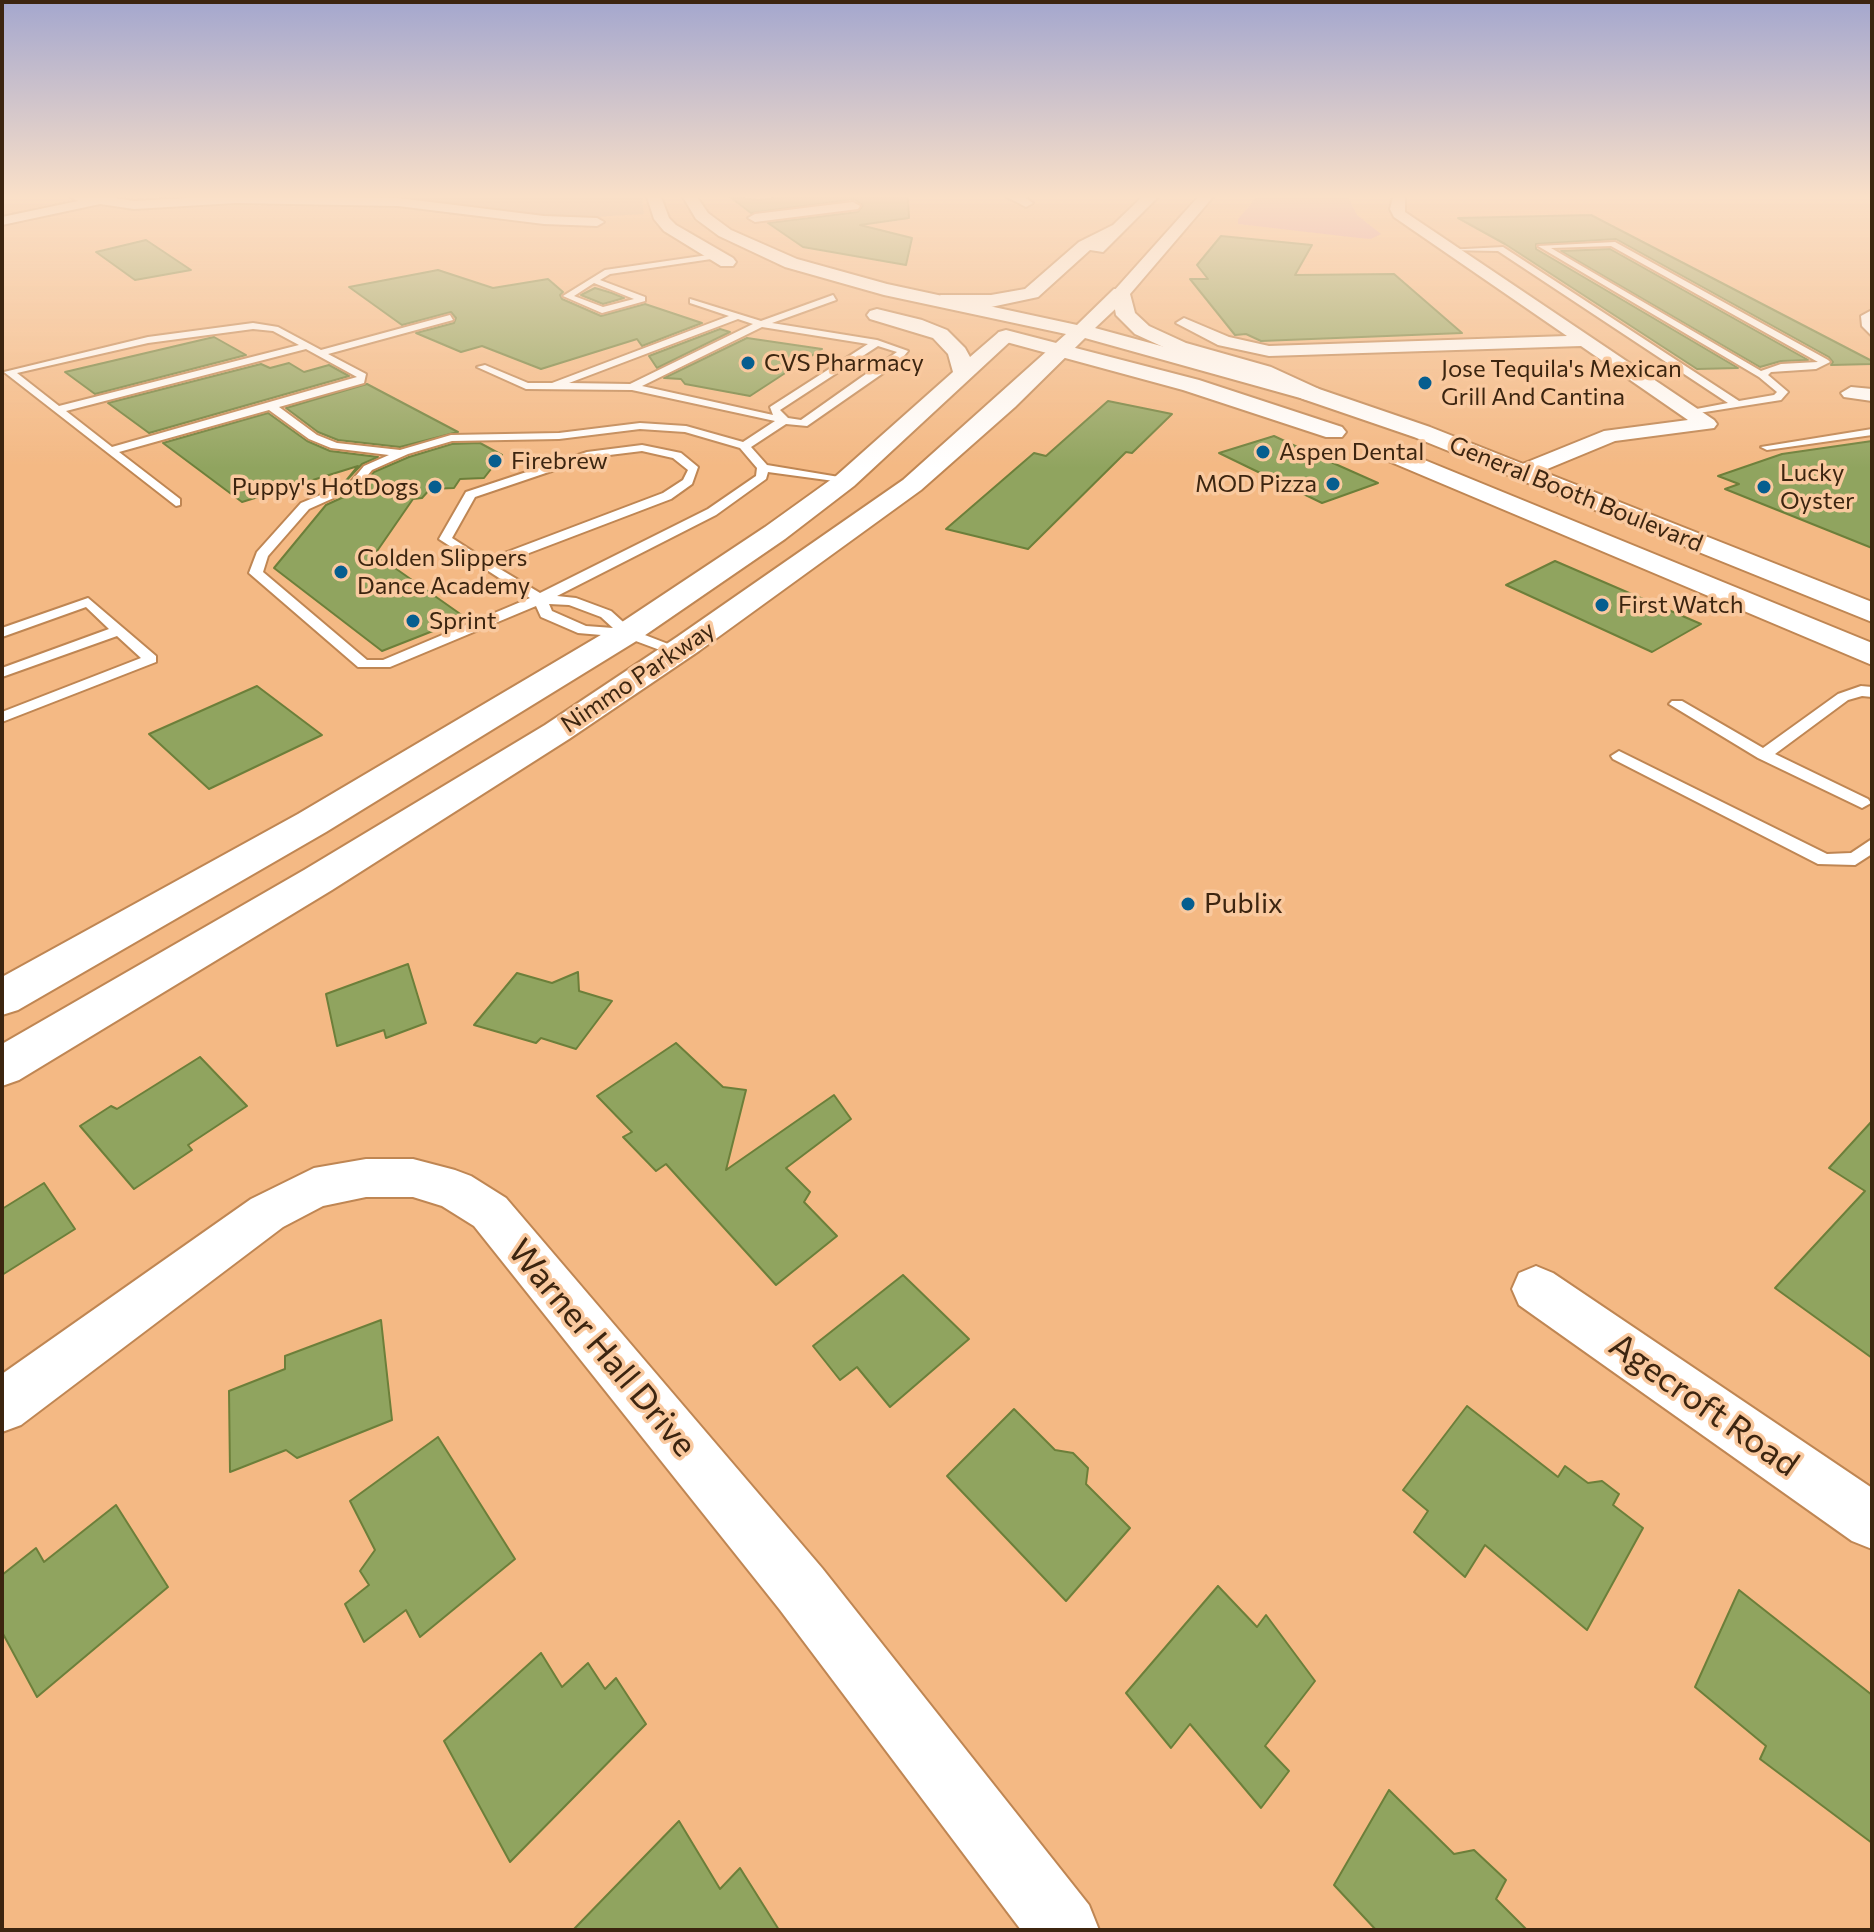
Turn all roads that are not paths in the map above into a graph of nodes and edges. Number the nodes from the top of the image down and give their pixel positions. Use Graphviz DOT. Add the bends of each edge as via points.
graph roads {
  1 [pos="581,287"];
  2 [pos="613,287"];
  3 [pos="881,287"];
  4 [pos="1038,287"];
  5 [pos="1057,287"];
  6 [pos="1126,287"];
  7 [pos="1505,287"];
  8 [pos="1558,287"];
  9 [pos="1612,287"];
  10 [pos="1690,287"];
  11 [pos="792,290"];
  12 [pos="1121,293"];
  13 [pos="693,301"];
  14 [pos="941,301"];
  15 [pos="840,305"];
  16 [pos="1872,313"];
  17 [pos="738,316"];
  18 [pos="450,318"];
  19 [pos="1025,318"];
  20 [pos="1184,323"];
  21 [pos="761,324"];
  22 [pos="954,325"];
  23 [pos="1870,329"];
  24 [pos="984,331"];
  25 [pos="1006,336"];
  26 [pos="1072,340"];
  27 [pos="1585,341"];
  28 [pos="877,343"];
  29 [pos="308,346"];
  30 [pos="320,353"];
  31 [pos="482,367"];
  32 [pos="965,375"];
  33 [pos="1762,375"];
  34 [pos="556,385"];
  35 [pos="632,387"];
  36 [pos="1851,393"];
  37 [pos="1311,394"];
  38 [pos="1872,395"];
  39 [pos="1738,405"];
  40 [pos="272,407"];
  41 [pos="57,410"];
  42 [pos="1690,413"];
  43 [pos="784,420"];
  44 [pos="1872,432"];
  45 [pos="744,446"];
  46 [pos="1767,447"];
  47 [pos="110,451"];
  48 [pos="404,452"];
  49 [pos="554,452"];
  50 [pos="763,468"];
  51 [pos="1523,472"];
  52 [pos="845,481"];
  53 [pos="176,502"];
  54 [pos="485,565"];
  55 [pos="540,599"];
  56 [pos="1872,613"];
  57 [pos="1872,628"];
  58 [pos="1804,629"];
  59 [pos="119,630"];
  60 [pos="2,633"];
  61 [pos="627,633"];
  62 [pos="676,652"];
  63 [pos="1872,655"];
  64 [pos="2,673"];
  65 [pos="1872,692"];
  66 [pos="1677,704"];
  67 [pos="2,717"];
  68 [pos="1764,755"];
  69 [pos="1619,756"];
  70 [pos="1862,803"];
  71 [pos="1872,845"];
  72 [pos="2,998"];
  73 [pos="2,1067"];
  74 [pos="1536,1289"];
  75 [pos="2,1406"];
  76 [pos="1872,1521"];
  77 [pos="1064,1930"];
  1 -- 2 [label="lane" via="567,296 602,310 642,299"];
  3 -- 14 [label="main road, General Booth Boulevard"];
  4 -- 14 [label="main road" via="991,301"];
  5 -- 19 [label="main road, Nimmo Parkway"];
  6 -- 12 [label="main road, Nimmo Parkway"];
  7 -- 27 [label="street"];
  8 -- 39 [label="lane"];
  9 -- 33 [label="lane"];
  10 -- 33 [label="lane" via="1825,362"];
  11 -- 15 [label="main road"];
  12 -- 26 [label="main road, Nimmo Parkway"];
  12 -- 37 [label="main road" via="1126,315 1159,339 1263,372"];
  13 -- 17 [label="lane"];
  14 -- 19 [label="main road, General Booth Boulevard"];
  15 -- 21 [label="lane"];
  15 -- 22 [label="main road"];
  15 -- 32 [label="main road" via="940,334 958,352"];
  16 -- 23 [label="lane" via="1865,316"];
  17 -- 21 [label="lane"];
  17 -- 34 [label="lane"];
  18 -- 30 [label="lane"];
  19 -- 25 [label="main road, Nimmo Parkway"];
  19 -- 26 [label="main road, General Booth Boulevard"];
  20 -- 27 [label="street" via="1224,341 1269,351"];
  21 -- 28 [label="lane"];
  21 -- 35 [label="lane"];
  24 -- 25 [label="main road, General Booth Boulevard"];
  25 -- 26 [label="main road, General Booth Boulevard"];
  25 -- 32 [label="main road, Nimmo Parkway"];
  26 -- 37 [label="main road, General Booth Boulevard"];
  26 -- 58 [label="main road, General Booth Boulevard" via="1367,444"];
  26 -- 62 [label="main road, Nimmo Parkway" via="912,485"];
  27 -- 42 [label="street"];
  28 -- 43 [label="lane" via="774,409"];
  28 -- 43 [label="lane" via="903,351 803,424"];
  29 -- 30 [label="lane"];
  29 -- 41 [label="lane"];
  29 -- 41 [label="lane" via="275,329 253,326 148,340 9,372"];
  30 -- 40 [label="lane" via="363,376 360,381"];
  31 -- 34 [label="lane" via="526,386"];
  32 -- 52 [label="main road, Nimmo Parkway"];
  33 -- 39 [label="lane" via="1782,395"];
  34 -- 35 [label="lane"];
  35 -- 43 [label="lane"];
  36 -- 38 [label="street"];
  37 -- 51 [label="main road, General Booth Boulevard"];
  39 -- 42 [label="lane"];
  40 -- 47 [label="lane"];
  40 -- 48 [label="lane" via="335,446"];
  41 -- 47 [label="lane"];
  42 -- 51 [label="street" via="1707,424 1611,435"];
  43 -- 45 [label="lane"];
  44 -- 46 [label="lane"];
  45 -- 49 [label="lane" via="686,429 640,426"];
  45 -- 50 [label="lane"];
  47 -- 53 [label="lane"];
  48 -- 49 [label="lane" via="451,438"];
  48 -- 55 [label="lane" via="368,468 354,485 305,506 262,555 256,573 363,664 385,664"];
  49 -- 54 [label="lane" via="470,495 445,539"];
  49 -- 54 [label="lane" via="642,448 677,455 694,469 688,482 667,496"];
  50 -- 52 [label="lane"];
  50 -- 55 [label="lane" via="762,477 712,512"];
  51 -- 56 [label="main road, General Booth Boulevard"];
  52 -- 61 [label="main road, Nimmo Parkway"];
  54 -- 55 [label="lane"];
  55 -- 61 [label="lane" via="571,601 606,614"];
  55 -- 61 [label="lane" via="546,614 583,630"];
  57 -- 58 [label="main road" via="1832,619"];
  58 -- 63 [label="main road, General Booth Boulevard"];
  59 -- 60 [label="lane" via="88,602"];
  59 -- 64 [label="lane"];
  59 -- 67 [label="lane" via="151,659"];
  61 -- 62 [label="lane"];
  61 -- 72 [label="main road, Nimmo Parkway" via="312,823"];
  62 -- 73 [label="main road, Nimmo Parkway" via="318,880"];
  65 -- 68 [label="lane" via="1843,697"];
  66 -- 68 [label="lane"];
  68 -- 70 [label="lane"];
  69 -- 71 [label="lane" via="1824,860 1855,859"];
  74 -- 76 [label="street, Agecroft Road"];
  75 -- 77 [label="street, Warner Hall Drive" via="267,1213 314,1188 366,1178 413,1178 455,1190 490,1212 791,1577"];
}
